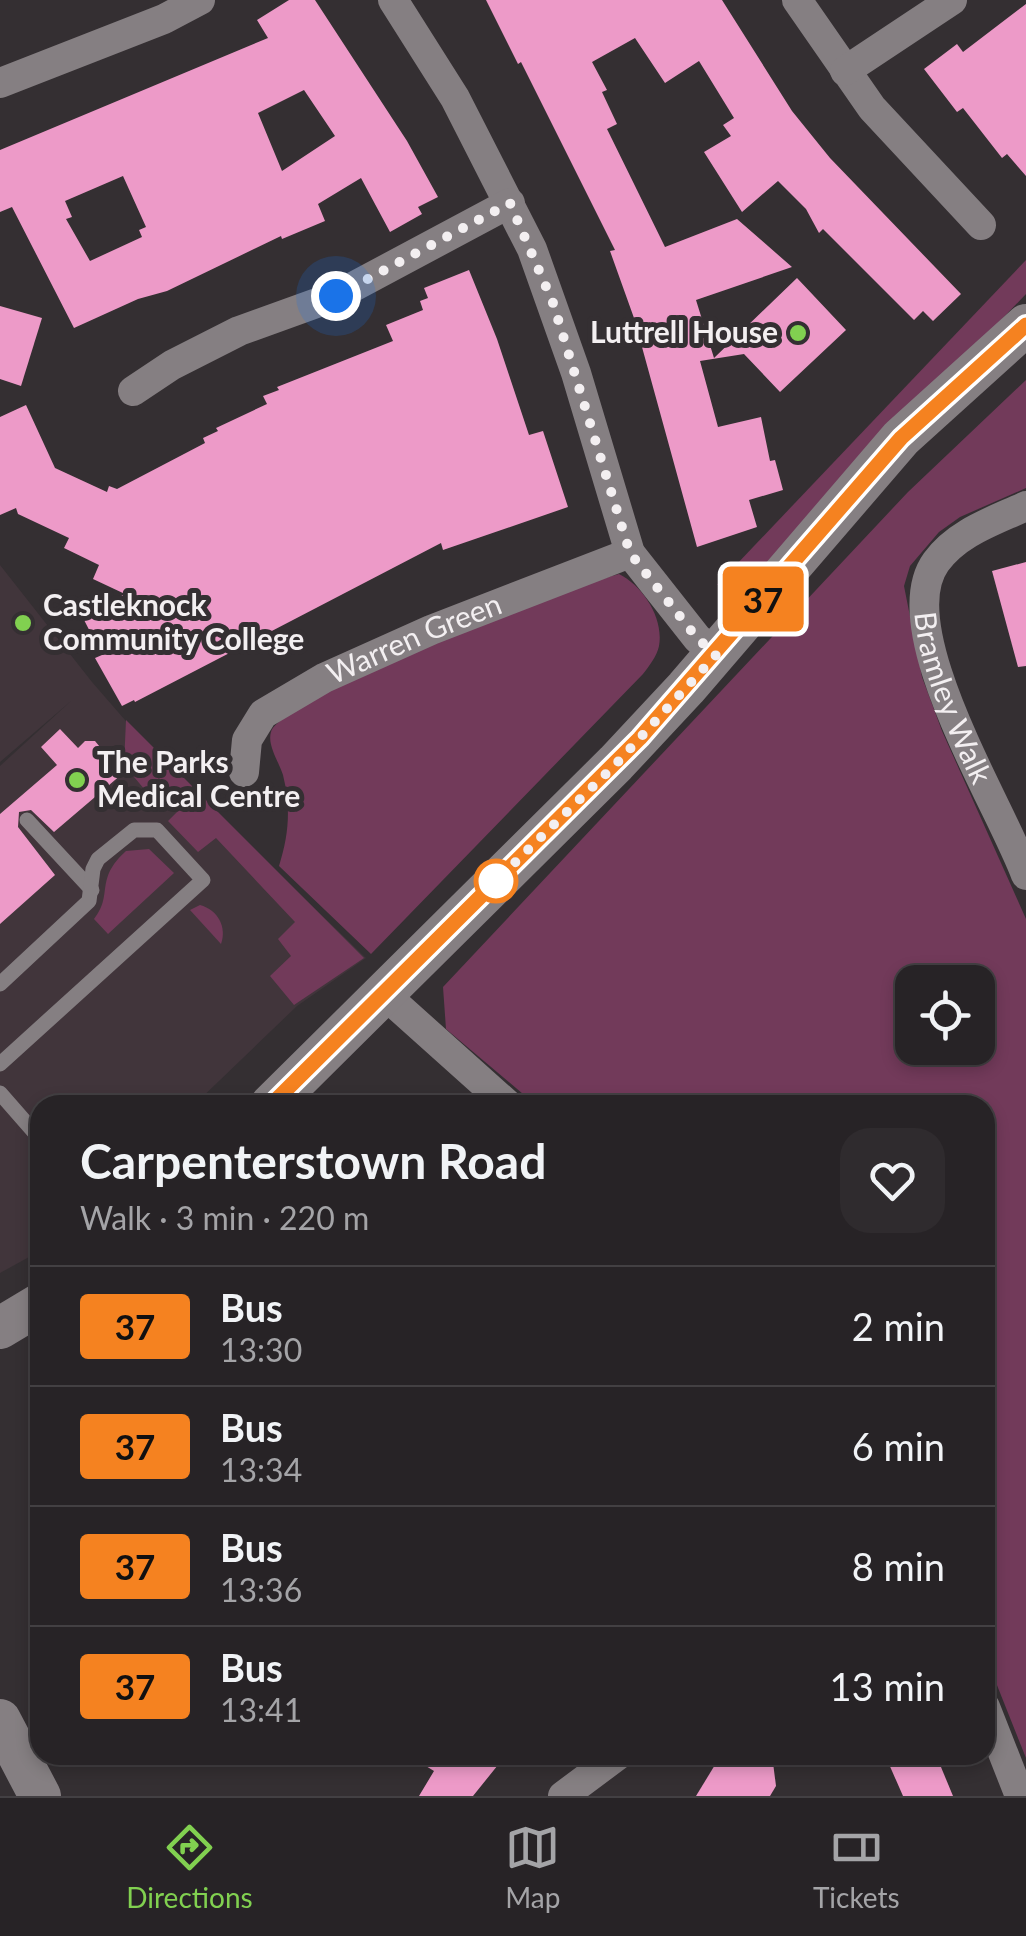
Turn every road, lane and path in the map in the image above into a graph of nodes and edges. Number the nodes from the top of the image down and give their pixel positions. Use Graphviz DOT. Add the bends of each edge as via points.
graph roads {
  1 [pos="200,0"];
  2 [pos="393,0"];
  3 [pos="797,0"];
  4 [pos="952,0"];
  5 [pos="845,71"];
  6 [pos="0,83"];
  7 [pos="510,203"];
  8 [pos="981,224"];
  9 [pos="1026,325"];
  10 [pos="133,391"];
  11 [pos="1026,506"];
  12 [pos="630,553"];
  13 [pos="716,655"];
  14 [pos="244,772"];
  15 [pos="27,820"];
  16 [pos="1019,836"];
  17 [pos="1026,874"];
  18 [pos="92,890"];
  19 [pos="0,984"];
  20 [pos="384,994"];
  21 [pos="0,1064"];
  22 [pos="0,1093"];
  23 [pos="281,1095"];
  24 [pos="497,1095"];
  25 [pos="30,1127"];
  26 [pos="30,1310"];
  27 [pos="0,1328"];
  28 [pos="0,1720"];
  29 [pos="995,1733"];
  30 [pos="605,1765"];
  31 [pos="40,1796"];
  32 [pos="563,1796"];
  33 [pos="1020,1796"];
  1 -- 6 [label="street"];
  2 -- 7 [label="street"];
  3 -- 5 [label="street"];
  4 -- 5 [label="street"];
  5 -- 8 [label="street"];
  7 -- 10 [label="street" via="336,296 239,330"];
  7 -- 12 [label="street" via="553,303"];
  9 -- 13 [label="street" via="901,438"];
  11 -- 16 [label="street, Bramley Walk" via="946,550 926,580 924,600 936,668 956,726"];
  12 -- 13 [label="street"];
  12 -- 14 [label="street, Warren Green" via="324,678 262,714 247,740"];
  13 -- 20 [label="street"];
  15 -- 18 [label="lane"];
  16 -- 17 [label="street, Bramley Walk"];
  18 -- 19 [label="lane" via="74,917"];
  18 -- 21 [label="lane" via="98,859 146,828 156,830 203,880"];
  20 -- 23 [label="street"];
  20 -- 24 [label="street"];
  22 -- 25 [label="lane"];
  26 -- 27 [label="street"];
  28 -- 31 [label="street"];
  29 -- 33 [label="street"];
  30 -- 32 [label="street"];
}
